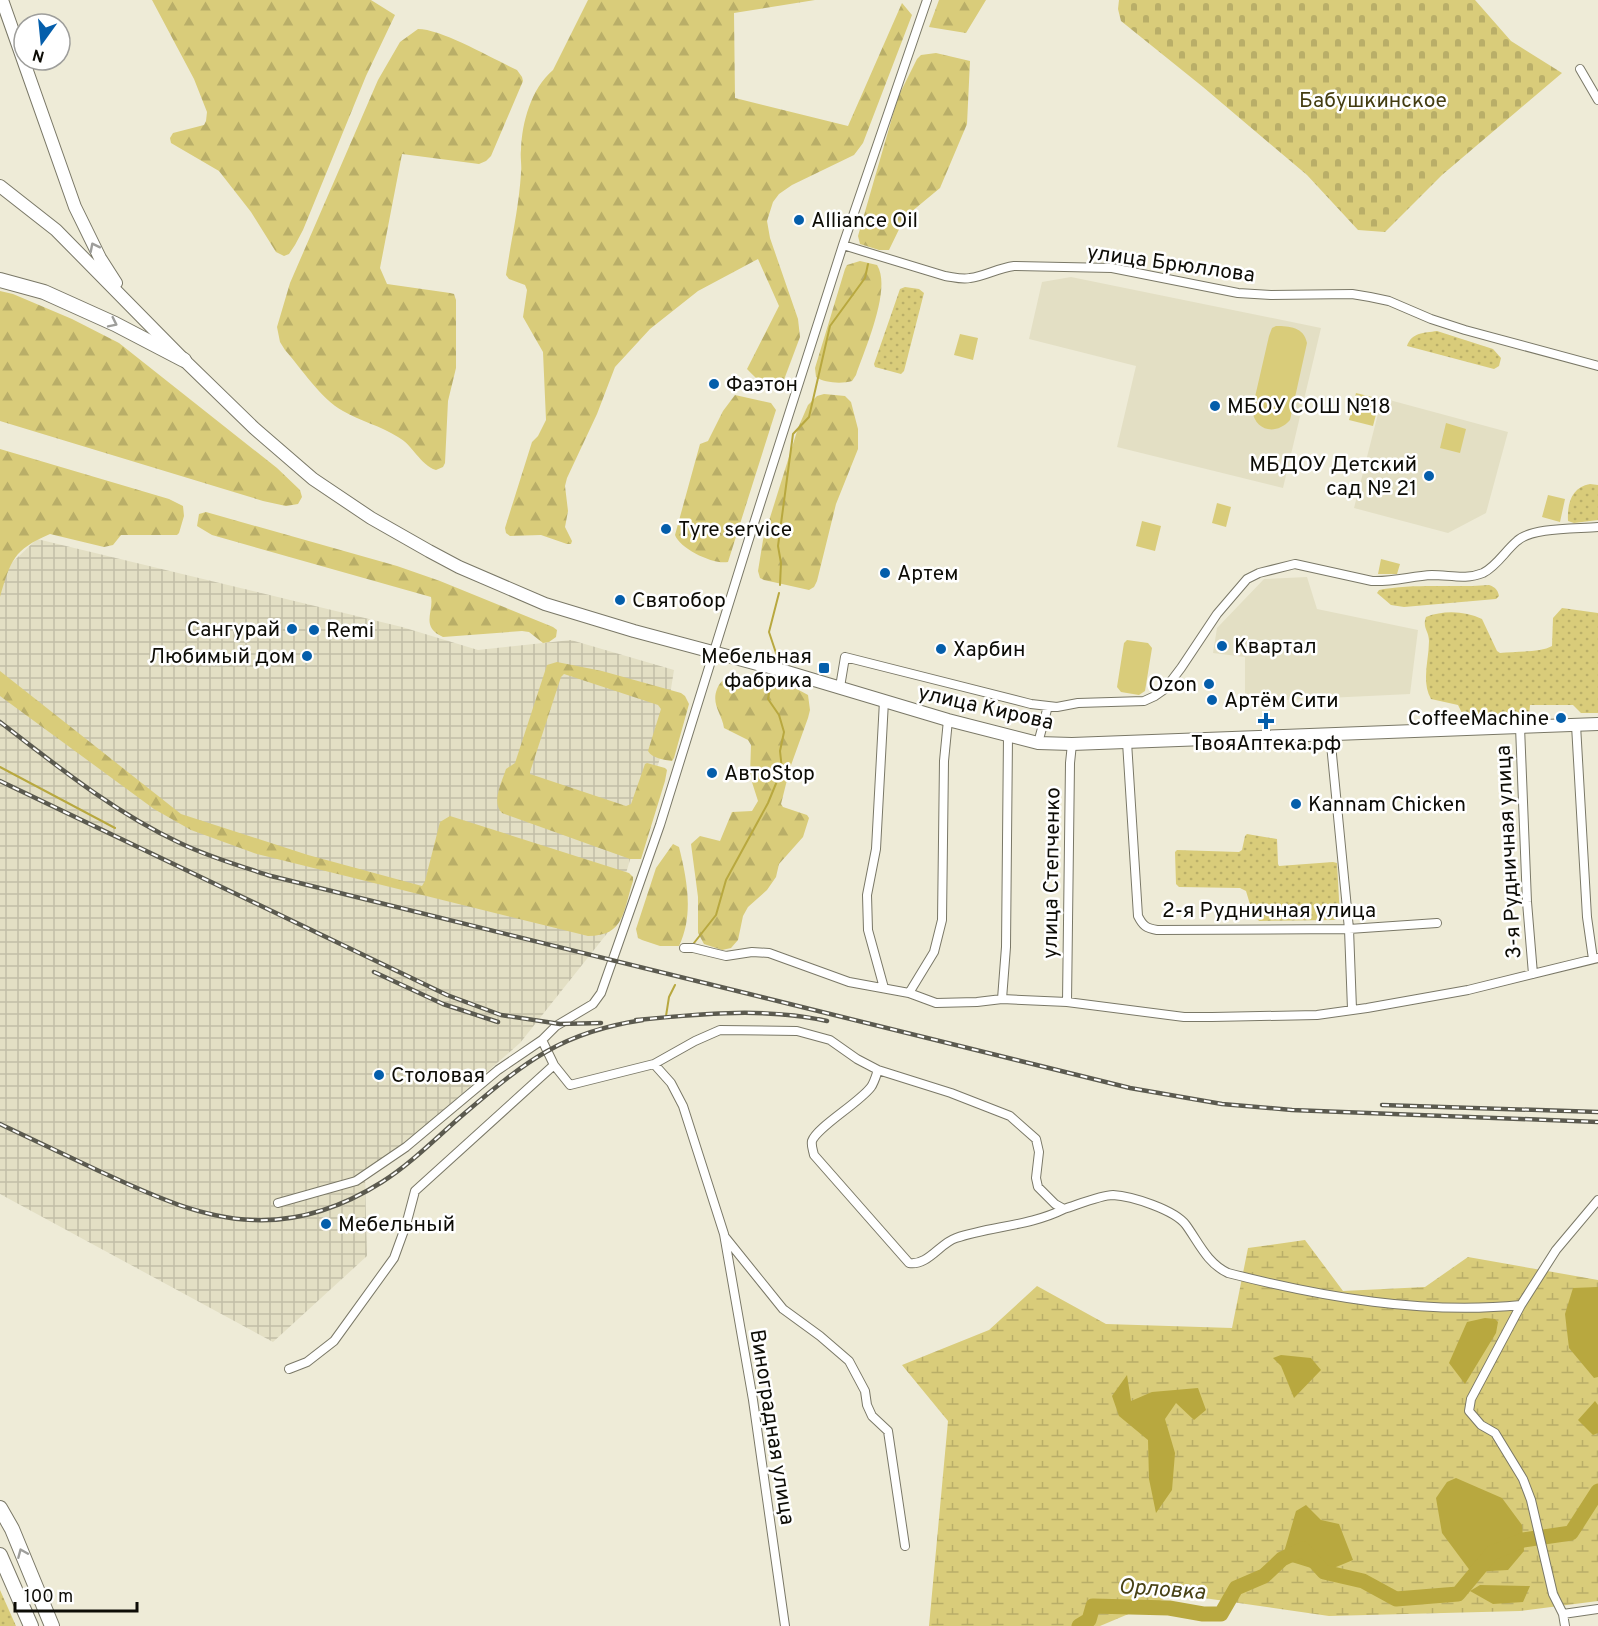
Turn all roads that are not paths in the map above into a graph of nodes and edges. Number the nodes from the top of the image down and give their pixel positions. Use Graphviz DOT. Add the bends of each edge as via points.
graph roads {
  1 [pos="2,0"];
  2 [pos="927,0"];
  3 [pos="1580,69"];
  4 [pos="1598,100"];
  5 [pos="0,186"];
  6 [pos="843,245"];
  7 [pos="0,280"];
  8 [pos="138,314"];
  9 [pos="184,360"];
  10 [pos="1598,366"];
  11 [pos="1598,527"];
  12 [pos="714,653"];
  13 [pos="840,687"];
  14 [pos="884,701"];
  15 [pos="1048,706"];
  16 [pos="948,720"];
  17 [pos="1598,724"];
  18 [pos="1576,725"];
  19 [pos="1520,727"];
  20 [pos="1330,734"];
  21 [pos="1008,736"];
  22 [pos="1038,742"];
  23 [pos="1127,742"];
  24 [pos="1072,744"];
  25 [pos="1437,922"];
  26 [pos="1348,929"];
  27 [pos="684,948"];
  28 [pos="1596,959"];
  29 [pos="1533,974"];
  30 [pos="884,988"];
  31 [pos="909,993"];
  32 [pos="1002,999"];
  33 [pos="1066,1002"];
  34 [pos="1352,1009"];
  35 [pos="542,1040"];
  36 [pos="654,1064"];
  37 [pos="554,1065"];
  38 [pos="878,1070"];
  39 [pos="1598,1200"];
  40 [pos="278,1203"];
  41 [pos="1064,1209"];
  42 [pos="724,1234"];
  43 [pos="1521,1305"];
  44 [pos="290,1369"];
  45 [pos="0,1508"];
  46 [pos="905,1546"];
  47 [pos="0,1555"];
  48 [pos="1598,1609"];
  49 [pos="1563,1614"];
  50 [pos="31,1626"];
  51 [pos="52,1626"];
  52 [pos="785,1626"];
  53 [pos="1565,1626"];
  8 -- 1 [label="main road, one-way" via="100,258 75,207"];
  2 -- 6 [label="street"];
  3 -- 4 [label="street"];
  5 -- 8 [label="main road" via="56,230"];
  6 -- 10 [label="street, улица Брюллова" via="962,279 1014,266 1100,267 1238,293 1370,297 1465,330"];
  6 -- 12 [label="street"];
  7 -- 9 [label="highway, one-way" via="44,292"];
  8 -- 9 [label="main road, улица Кирова"];
  9 -- 12 [label="main road, улица Кирова" via="313,479 371,519 459,567 545,604"];
  11 -- 15 [label="street" via="1527,535 1486,571 1468,578 1431,575 1385,582 1295,564 1269,570 1247,579 1217,614 1181,669 1155,696 1144,701"];
  12 -- 13 [label="main road, улица Кирова"];
  12 -- 35 [label="street" via="601,993 593,1004 556,1026"];
  13 -- 14 [label="main road, улица Кирова"];
  13 -- 15 [label="street" via="845,657"];
  14 -- 16 [label="main road, улица Кирова"];
  14 -- 30 [label="street" via="876,849 867,895 868,930"];
  15 -- 22 [label="street"];
  16 -- 21 [label="main road, улица Кирова"];
  16 -- 31 [label="street" via="942,920 934,952"];
  17 -- 18 [label="main road, улица Кирова"];
  18 -- 19 [label="main road, улица Кирова"];
  18 -- 28 [label="street" via="1587,917"];
  19 -- 20 [label="main road, улица Кирова"];
  19 -- 29 [label="street, 3-я Рудничная улица"];
  20 -- 23 [label="main road, улица Кирова"];
  20 -- 26 [label="street"];
  21 -- 22 [label="main road, улица Кирова"];
  21 -- 32 [label="street"];
  22 -- 24 [label="main road, улица Кирова"];
  23 -- 24 [label="main road, улица Кирова"];
  23 -- 26 [label="street, 2-я Рудничная улица" via="1138,916 1142,924 1157,930"];
  24 -- 33 [label="street, улица Степченко"];
  25 -- 26 [label="street, 2-я Рудничная улица"];
  26 -- 34 [label="street"];
  27 -- 30 [label="street" via="726,956 769,953 849,982"];
  28 -- 29 [label="street"];
  29 -- 34 [label="street" via="1438,997"];
  30 -- 31 [label="street"];
  31 -- 32 [label="street" via="936,1003"];
  32 -- 33 [label="street"];
  33 -- 34 [label="street" via="1184,1017 1317,1015"];
  35 -- 37 [label="street"];
  35 -- 40 [label="street" via="498,1070 406,1147 356,1181"];
  36 -- 37 [label="street" via="570,1084"];
  36 -- 38 [label="street" via="720,1030 763,1030 797,1031 830,1040"];
  36 -- 42 [label="street, Виноградная улица" via="671,1083 683,1106"];
  37 -- 44 [label="street" via="415,1191 394,1258 330,1345"];
  38 -- 41 [label="street" via="1011,1116 1036,1139 1038,1187"];
  38 -- 41 [label="street" via="872,1086 818,1133 812,1147 814,1155 909,1263 922,1261 954,1238 1045,1219"];
  39 -- 43 [label="street" via="1556,1250"];
  41 -- 43 [label="street" via="1112,1195 1168,1211 1183,1221 1206,1256 1221,1269 1281,1287 1420,1306"];
  42 -- 46 [label="street, Виноградная улица" via="783,1309 849,1361 865,1391 872,1416 888,1431"];
  42 -- 52 [label="street, Виноградная улица" via="753,1400"];
  43 -- 49 [label="street" via="1468,1411 1495,1433 1523,1479 1553,1594"];
  51 -- 45 [label="highway, one-way"];
  47 -- 50 [label="highway"];
  48 -- 49 [label="street"];
  49 -- 53 [label="street"];
}
